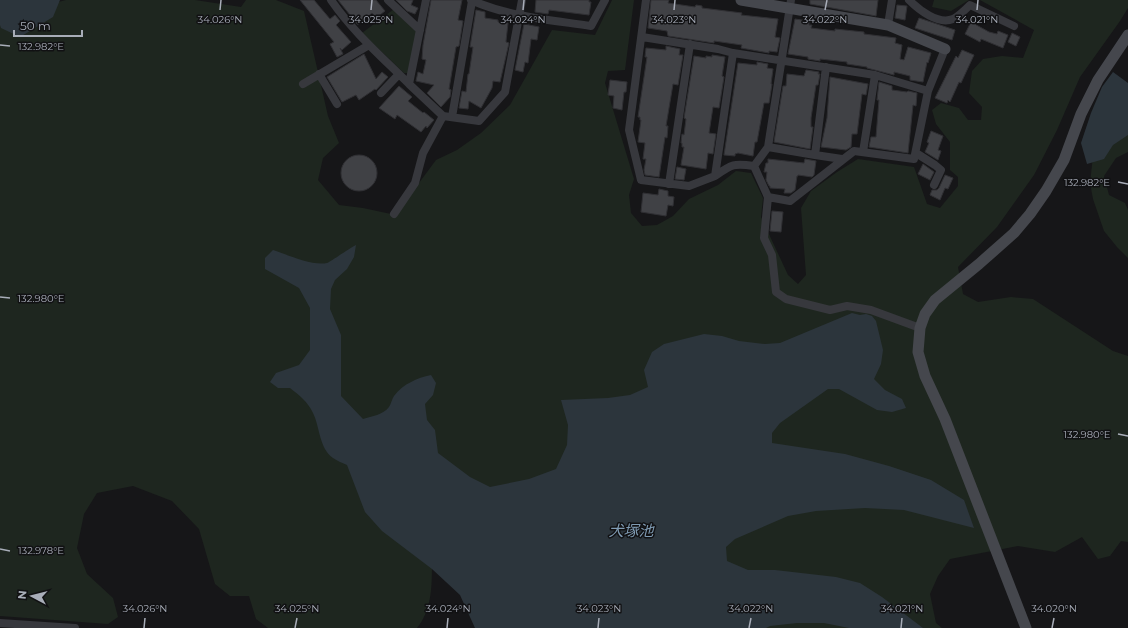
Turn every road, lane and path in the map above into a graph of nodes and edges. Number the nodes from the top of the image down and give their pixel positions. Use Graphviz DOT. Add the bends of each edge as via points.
graph roads {
  1 [pos="331,0"];
  2 [pos="388,0"];
  3 [pos="426,0"];
  4 [pos="472,0"];
  5 [pos="522,0"];
  6 [pos="605,0"];
  7 [pos="646,0"];
  8 [pos="741,0"];
  9 [pos="892,0"];
  10 [pos="909,0"];
  11 [pos="790,4"];
  12 [pos="519,16"];
  13 [pos="888,25"];
  14 [pos="1014,26"];
  15 [pos="420,30"];
  16 [pos="1128,35"];
  17 [pos="642,37"];
  18 [pos="690,44"];
  19 [pos="369,45"];
  20 [pos="945,49"];
  21 [pos="733,53"];
  22 [pos="781,60"];
  23 [pos="826,67"];
  24 [pos="319,74"];
  25 [pos="399,74"];
  26 [pos="875,75"];
  27 [pos="303,84"];
  28 [pos="409,84"];
  29 [pos="928,91"];
  30 [pos="381,93"];
  31 [pos="337,104"];
  32 [pos="443,116"];
  33 [pos="452,117"];
  34 [pos="768,147"];
  35 [pos="863,152"];
  36 [pos="916,153"];
  37 [pos="815,155"];
  38 [pos="842,159"];
  39 [pos="754,166"];
  40 [pos="715,176"];
  41 [pos="669,184"];
  42 [pos="934,185"];
  43 [pos="768,197"];
  44 [pos="394,214"];
  45 [pos="920,328"];
  46 [pos="0,622"];
  47 [pos="75,628"];
  48 [pos="1026,628"];
  1 -- 19 [label="street" via="340,14"];
  2 -- 15 [label="street"];
  3 -- 15 [label="street"];
  4 -- 12 [label="street" via="494,10"];
  4 -- 33 [label="street"];
  5 -- 12 [label="street"];
  6 -- 12 [label="street" via="591,26"];
  7 -- 17 [label="street"];
  8 -- 11 [label="street"];
  9 -- 13 [label="street"];
  10 -- 14 [label="street" via="919,10 938,19 953,19 970,5"];
  11 -- 13 [label="street"];
  11 -- 22 [label="street"];
  12 -- 33 [label="street" via="505,92 478,121"];
  13 -- 20 [label="street"];
  15 -- 28 [label="street"];
  16 -- 45 [label="street" via="1098,80 1081,114 1064,160 1030,214 1014,233 934,300"];
  17 -- 18 [label="street"];
  17 -- 41 [label="street" via="629,130 641,180"];
  18 -- 21 [label="street"];
  18 -- 41 [label="street"];
  19 -- 24 [label="street"];
  19 -- 25 [label="street"];
  20 -- 29 [label="street"];
  21 -- 22 [label="street"];
  21 -- 40 [label="street"];
  22 -- 23 [label="street"];
  22 -- 34 [label="street"];
  23 -- 26 [label="street"];
  23 -- 37 [label="street"];
  24 -- 27 [label="street"];
  24 -- 31 [label="street"];
  25 -- 28 [label="street"];
  25 -- 30 [label="street"];
  26 -- 29 [label="street"];
  26 -- 35 [label="street"];
  28 -- 32 [label="street"];
  29 -- 36 [label="street"];
  32 -- 33 [label="street"];
  32 -- 44 [label="street" via="423,153 415,183"];
  34 -- 37 [label="street"];
  34 -- 39 [label="street"];
  35 -- 36 [label="street" via="914,159"];
  35 -- 38 [label="street" via="854,151"];
  36 -- 42 [label="street" via="941,170"];
  37 -- 38 [label="street"];
  38 -- 43 [label="street" via="790,201"];
  39 -- 40 [label="street" via="737,164"];
  39 -- 43 [label="street"];
  40 -- 41 [label="street" via="689,186"];
  43 -- 45 [label="street" via="764,238 772,255 776,292 786,299 830,310 847,306 871,310"];
  45 -- 48 [label="street" via="918,352 925,376 945,419"];
  46 -- 47 [label="street"];
}
